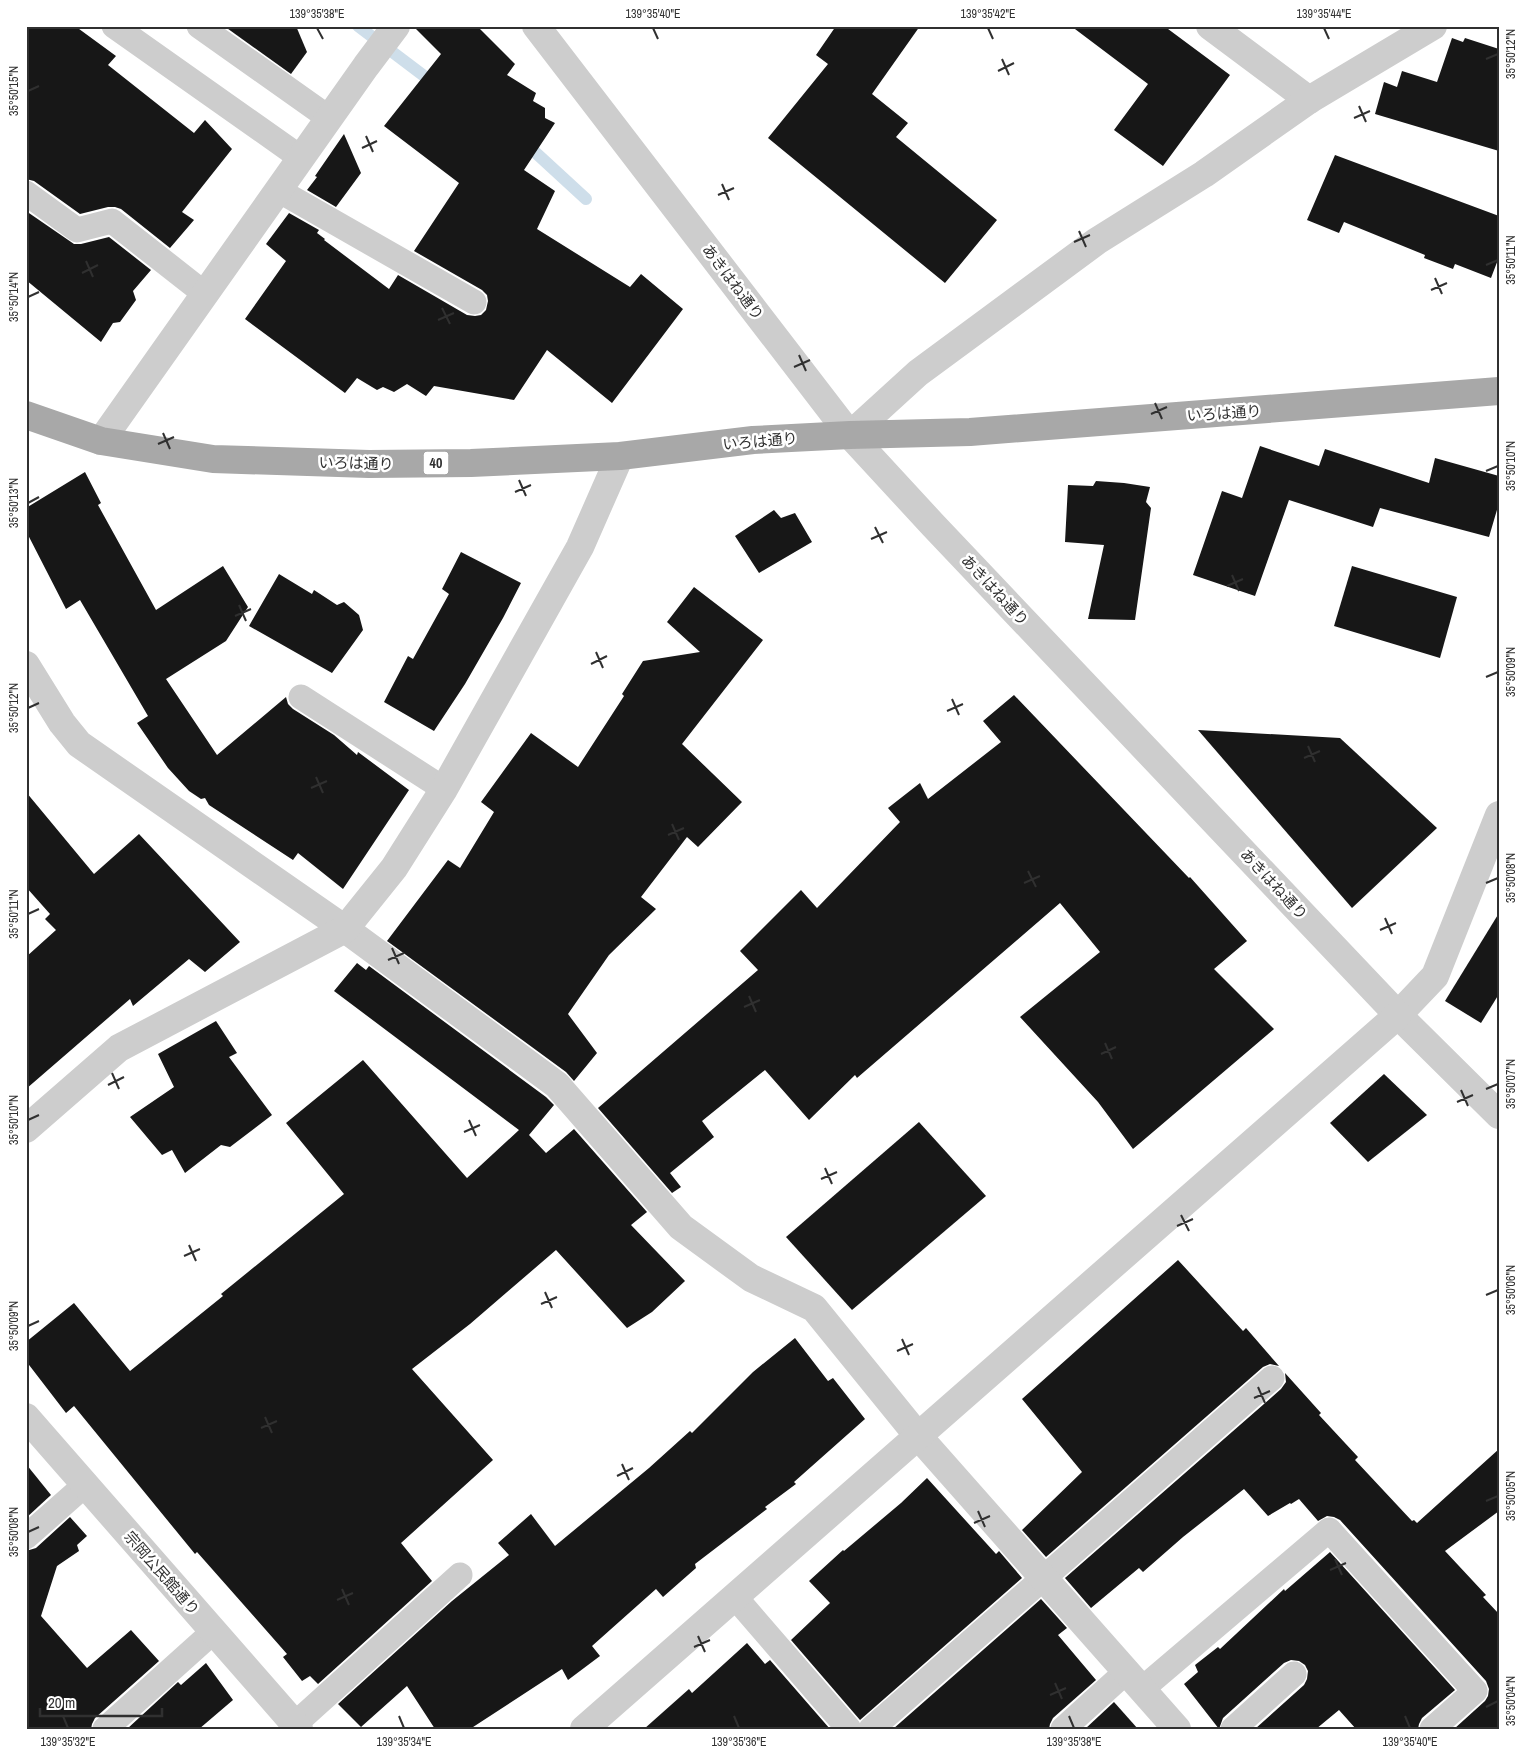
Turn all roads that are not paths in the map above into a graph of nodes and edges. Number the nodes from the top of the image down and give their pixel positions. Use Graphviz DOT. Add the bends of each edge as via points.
graph roads {
  1 [pos="114,26"];
  2 [pos="199,26"];
  3 [pos="536,26"];
  4 [pos="1210,26"];
  5 [pos="1433,26"];
  6 [pos="393,30"];
  7 [pos="1309,100"];
  8 [pos="329,118"];
  9 [pos="301,158"];
  10 [pos="278,190"];
  11 [pos="26,193"];
  12 [pos="204,294"];
  13 [pos="474,302"];
  14 [pos="1499,391"];
  15 [pos="26,415"];
  16 [pos="850,435"];
  17 [pos="101,441"];
  18 [pos="620,456"];
  19 [pos="26,665"];
  20 [pos="300,697"];
  21 [pos="444,789"];
  22 [pos="1499,815"];
  23 [pos="345,930"];
  24 [pos="1398,1015"];
  25 [pos="1499,1115"];
  26 [pos="26,1128"];
  27 [pos="1272,1378"];
  28 [pos="26,1416"];
  29 [pos="918,1436"];
  30 [pos="86,1484"];
  31 [pos="26,1537"];
  32 [pos="460,1575"];
  33 [pos="1043,1577"];
  34 [pos="735,1596"];
  35 [pos="213,1632"];
  36 [pos="1294,1674"];
  37 [pos="1134,1680"];
  38 [pos="596,1725"];
  39 [pos="297,1726"];
  40 [pos="105,1729"];
  41 [pos="849,1729"];
  42 [pos="872,1729"];
  43 [pos="1063,1729"];
  44 [pos="1177,1729"];
  45 [pos="1233,1729"];
  46 [pos="1432,1729"];
  1 -- 9 [label="lane"];
  2 -- 8 [label="lane"];
  3 -- 16 [label="street, あきはね通り"];
  4 -- 7 [label="street"];
  5 -- 7 [label="street"];
  6 -- 8 [label="street"];
  7 -- 16 [label="street" via="1204,174 1097,241 918,374"];
  8 -- 9 [label="street"];
  9 -- 10 [label="street"];
  10 -- 12 [label="street"];
  10 -- 13 [label="lane"];
  11 -- 12 [label="lane" via="77,230 112,222"];
  12 -- 17 [label="street"];
  14 -- 16 [label="main road, いろは通り / 40" via="970,432"];
  15 -- 17 [label="main road, いろは通り / 40"];
  16 -- 18 [label="main road, いろは通り / 40" via="753,440"];
  16 -- 24 [label="street, あきはね通り"];
  17 -- 18 [label="main road, いろは通り / 40" via="213,459 369,464"];
  18 -- 21 [label="street" via="580,547"];
  19 -- 23 [label="street" via="79,744"];
  20 -- 21 [label="lane"];
  21 -- 23 [label="street" via="394,868"];
  22 -- 24 [label="street" via="1435,976"];
  23 -- 26 [label="street" via="119,1048"];
  23 -- 29 [label="street" via="557,1086 681,1227 751,1278 814,1308"];
  24 -- 25 [label="street, あきはね通り"];
  24 -- 29 [label="street"];
  27 -- 33 [label="lane"];
  28 -- 30 [label="street, 宗岡公民館通り"];
  29 -- 33 [label="street"];
  29 -- 34 [label="street"];
  30 -- 31 [label="lane"];
  30 -- 35 [label="street, 宗岡公民館通り"];
  32 -- 39 [label="lane"];
  33 -- 37 [label="street"];
  33 -- 42 [label="lane"];
  34 -- 38 [label="street"];
  34 -- 41 [label="lane"];
  35 -- 39 [label="street, 宗岡公民館通り"];
  35 -- 40 [label="lane"];
  36 -- 45 [label="lane"];
  37 -- 43 [label="lane"];
  37 -- 44 [label="street"];
  37 -- 46 [label="lane" via="1329,1530 1474,1690"];
}
